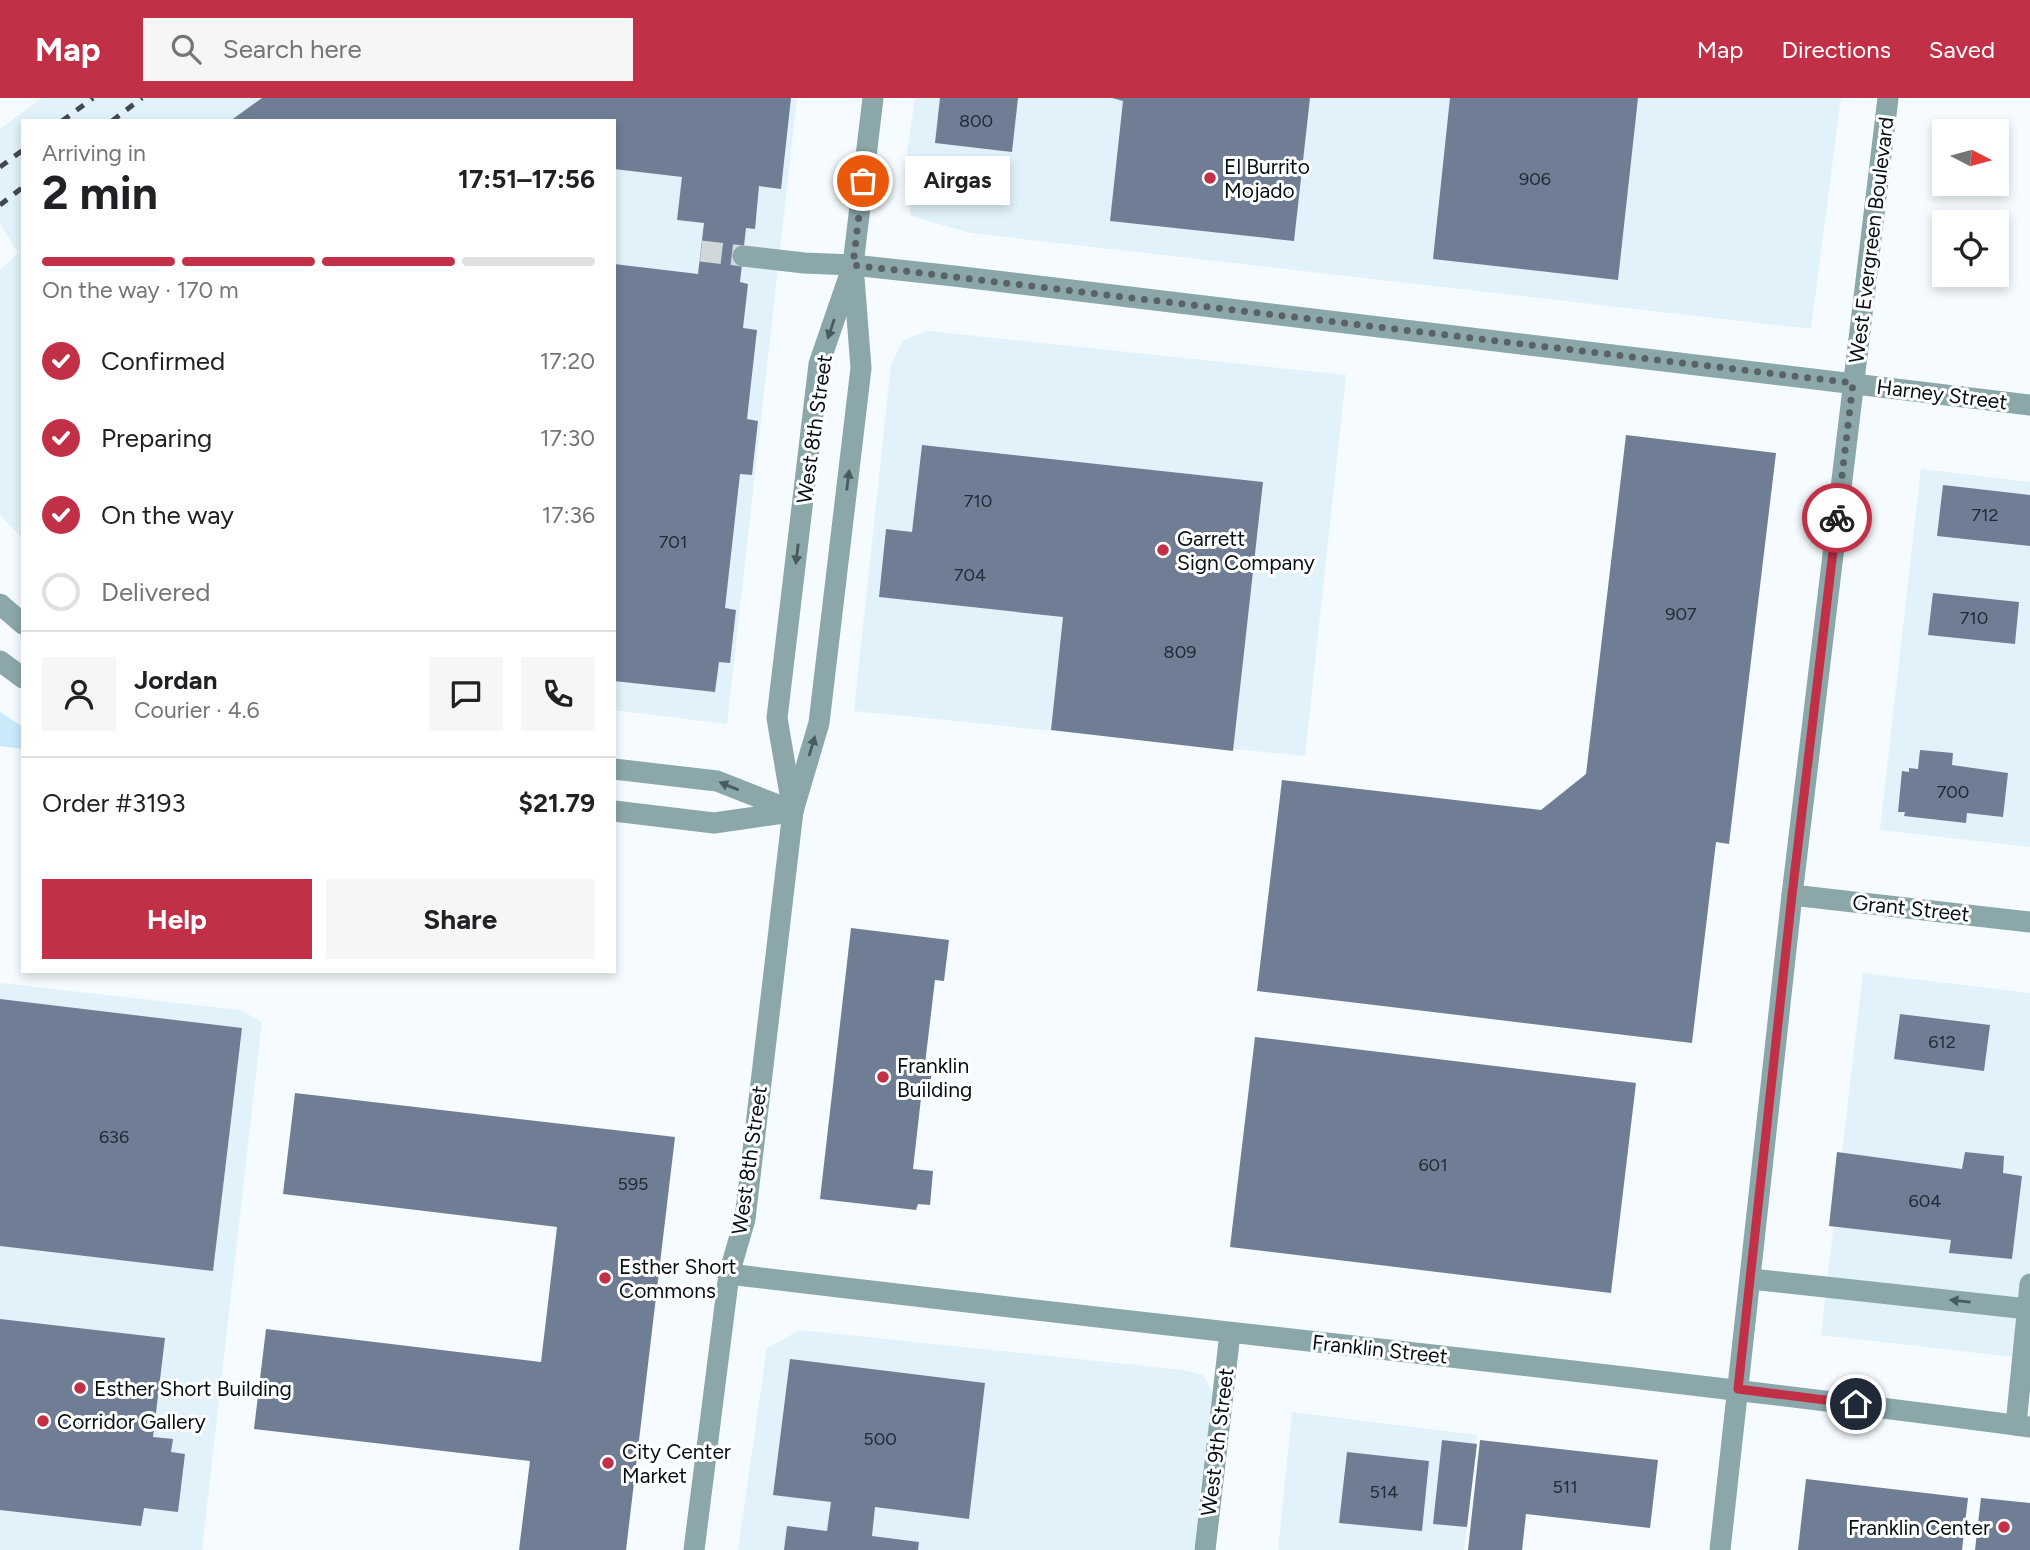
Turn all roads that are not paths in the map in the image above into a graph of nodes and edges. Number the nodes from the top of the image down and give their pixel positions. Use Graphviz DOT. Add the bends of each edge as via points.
graph roads {
  1 [pos="873,98"];
  2 [pos="1888,98"];
  3 [pos="743,256"];
  4 [pos="853,265"];
  5 [pos="1853,383"];
  6 [pos="2030,405"];
  7 [pos="0,604"];
  8 [pos="21,622"];
  9 [pos="0,660"];
  10 [pos="21,676"];
  11 [pos="616,769"];
  12 [pos="616,811"];
  13 [pos="793,811"];
  14 [pos="1792,895"];
  15 [pos="2030,922"];
  16 [pos="729,1274"];
  17 [pos="1751,1279"];
  18 [pos="2030,1284"];
  19 [pos="2028,1309"];
  20 [pos="1230,1333"];
  21 [pos="1738,1389"];
  22 [pos="2023,1426"];
  23 [pos="694,1550"];
  24 [pos="1205,1550"];
  25 [pos="1720,1550"];
  1 -- 4 [label="street"];
  2 -- 5 [label="street, West Evergreen Boulevard"];
  3 -- 4 [label="street, Harney Street"];
  4 -- 5 [label="street, Harney Street"];
  13 -- 4 [label="street, West 8th Street, one-way" via="819,723 861,368"];
  4 -- 13 [label="street, West 8th Street, one-way" via="819,364 777,718"];
  5 -- 6 [label="street, Harney Street"];
  5 -- 14 [label="street, West Evergreen Boulevard"];
  7 -- 8 [label="street"];
  9 -- 10 [label="street"];
  13 -- 11 [label="street, one-way" via="717,781"];
  12 -- 13 [label="street" via="714,824"];
  13 -- 16 [label="street, West 8th Street" via="745,1219"];
  14 -- 15 [label="street, Grant Street"];
  14 -- 17 [label="street, West Evergreen Boulevard"];
  16 -- 20 [label="street, Franklin Street"];
  16 -- 23 [label="street, West 8th Street"];
  19 -- 17 [label="street, one-way"];
  17 -- 21 [label="street, West Evergreen Boulevard"];
  18 -- 19 [label="street"];
  19 -- 22 [label="street"];
  20 -- 21 [label="street, Franklin Street"];
  20 -- 24 [label="street, West 9th Street"];
  21 -- 22 [label="street, Franklin Street"];
  21 -- 25 [label="street, West Evergreen Boulevard"];
}
